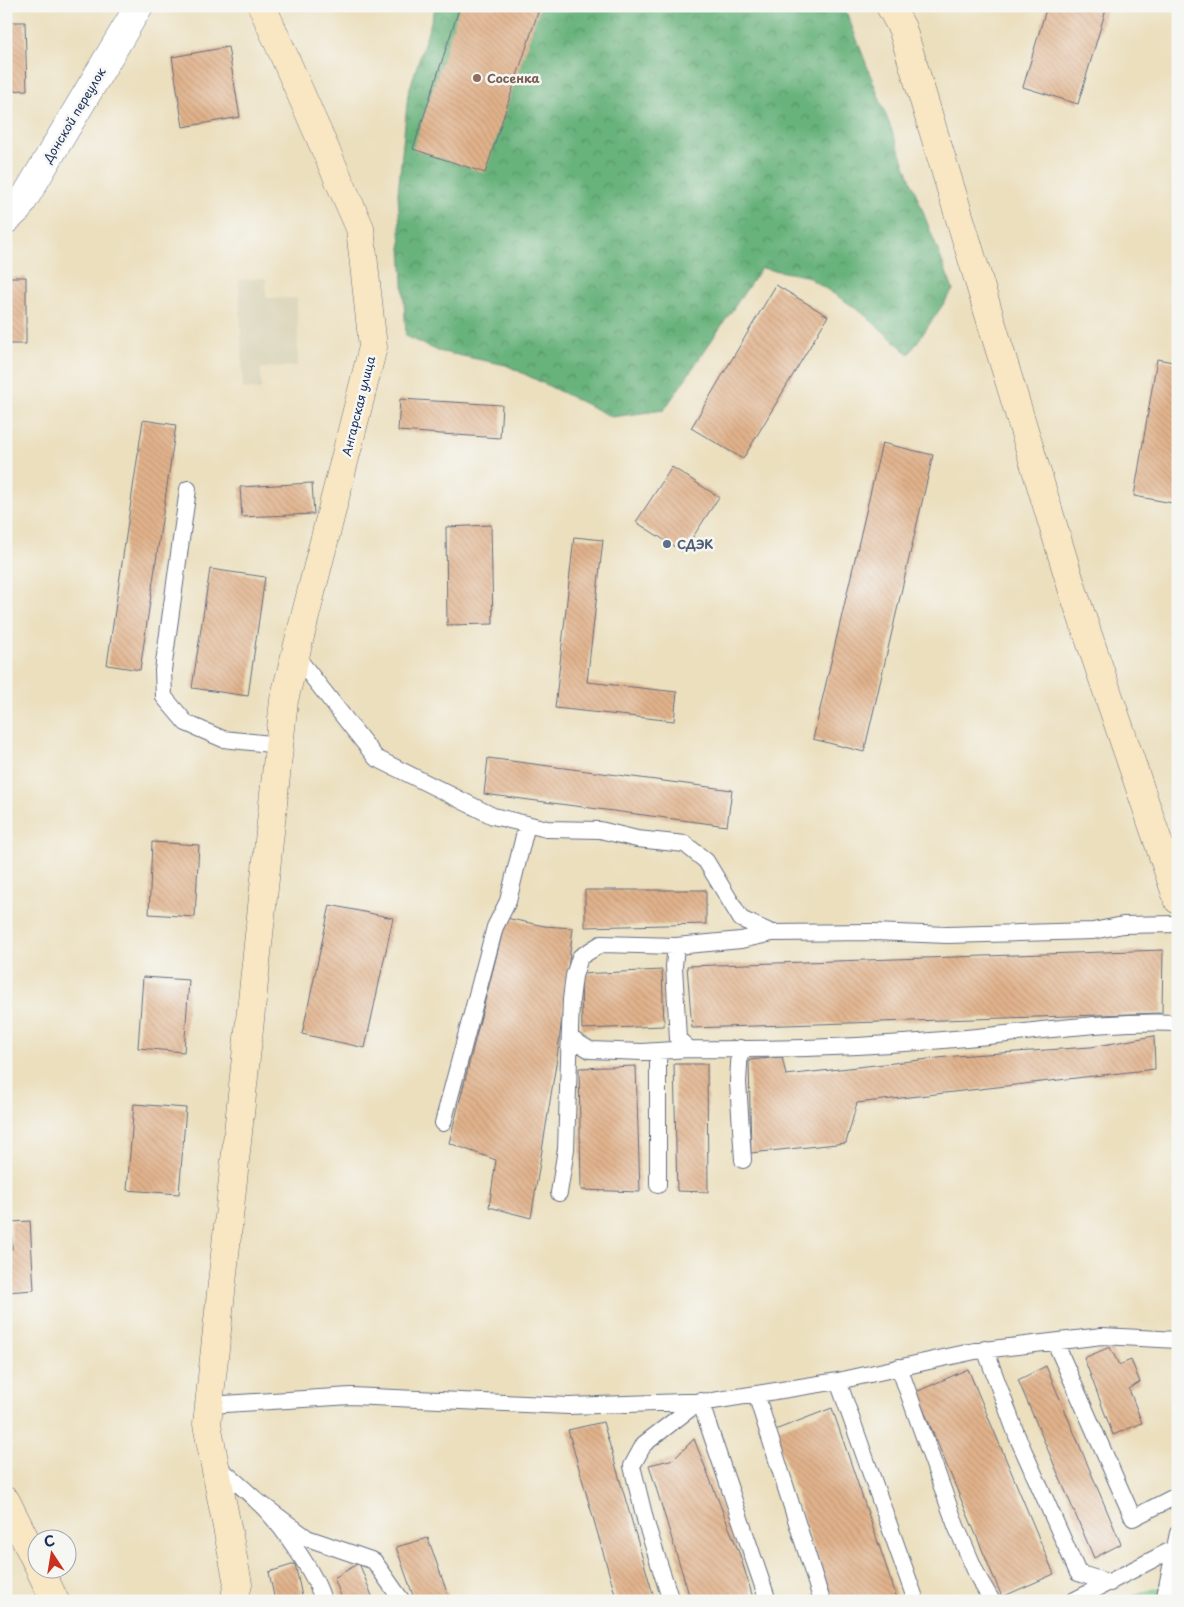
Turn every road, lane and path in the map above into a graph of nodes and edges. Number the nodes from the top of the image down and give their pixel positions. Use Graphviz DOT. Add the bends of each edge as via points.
graph roads {
  1 [pos="139,6"];
  2 [pos="262,6"];
  3 [pos="890,6"];
  4 [pos="6,220"];
  5 [pos="188,489"];
  6 [pos="296,656"];
  7 [pos="280,745"];
  8 [pos="527,824"];
  9 [pos="1178,900"];
  10 [pos="1178,924"];
  11 [pos="772,933"];
  12 [pos="676,946"];
  13 [pos="1178,1023"];
  14 [pos="570,1038"];
  15 [pos="740,1048"];
  16 [pos="689,1049"];
  17 [pos="658,1051"];
  18 [pos="443,1123"];
  19 [pos="744,1160"];
  20 [pos="658,1186"];
  21 [pos="559,1193"];
  22 [pos="1178,1340"];
  23 [pos="1056,1342"];
  24 [pos="985,1350"];
  25 [pos="899,1367"];
  26 [pos="838,1381"];
  27 [pos="756,1394"];
  28 [pos="700,1401"];
  29 [pos="209,1404"];
  30 [pos="215,1464"];
  31 [pos="1178,1495"];
  32 [pos="6,1501"];
  33 [pos="260,1503"];
  34 [pos="1176,1541"];
  35 [pos="28,1545"];
  36 [pos="45,1580"];
  37 [pos="1110,1583"];
  38 [pos="55,1601"];
  39 [pos="234,1601"];
  40 [pos="323,1601"];
  41 [pos="402,1601"];
  42 [pos="671,1601"];
  43 [pos="768,1601"];
  44 [pos="822,1601"];
  45 [pos="916,1601"];
  46 [pos="992,1601"];
  47 [pos="1073,1601"];
  48 [pos="1164,1601"];
  1 -- 4 [label="street, Донской переулок" via="18,209"];
  2 -- 6 [label="street, Ангарская улица" via="360,228 373,347"];
  3 -- 9 [label="street" via="902,28 1072,588"];
  5 -- 7 [label="lane" via="163,670 164,697 186,724 224,739"];
  6 -- 7 [label="street, Ангарская улица" via="284,700"];
  6 -- 8 [label="lane" via="376,758 492,816"];
  7 -- 29 [label="street, Ангарская улица"];
  8 -- 11 [label="lane" via="547,829 600,830 637,839 685,844 706,861 741,919"];
  8 -- 18 [label="lane" via="508,901 495,927"];
  10 -- 11 [label="lane" via="1123,925 1093,931 963,935"];
  11 -- 12 [label="lane" via="741,940"];
  12 -- 14 [label="lane" via="602,944 580,957 574,976"];
  12 -- 16 [label="lane" via="678,1039"];
  13 -- 15 [label="lane" via="1122,1024 820,1048"];
  14 -- 17 [label="lane" via="590,1050"];
  14 -- 21 [label="lane" via="566,1149"];
  15 -- 16 [label="lane"];
  15 -- 19 [label="lane" via="738,1082"];
  16 -- 17 [label="lane"];
  17 -- 20 [label="lane"];
  22 -- 23 [label="lane" via="1102,1336"];
  23 -- 24 [label="lane"];
  23 -- 31 [label="lane" via="1133,1518"];
  24 -- 25 [label="lane"];
  24 -- 37 [label="lane" via="1017,1436 1078,1572"];
  25 -- 26 [label="lane"];
  25 -- 46 [label="lane" via="956,1526 978,1578"];
  26 -- 27 [label="lane"];
  26 -- 45 [label="lane"];
  27 -- 28 [label="lane"];
  27 -- 44 [label="lane"];
  28 -- 29 [label="lane" via="569,1406 351,1396"];
  28 -- 42 [label="lane" via="644,1444 632,1466"];
  28 -- 43 [label="lane"];
  29 -- 30 [label="street, Ангарская улица" via="207,1424"];
  30 -- 33 [label="lane"];
  30 -- 39 [label="street, Ангарская улица" via="238,1584"];
  32 -- 35 [label="street"];
  33 -- 40 [label="lane" via="295,1549 320,1589"];
  33 -- 41 [label="lane" via="307,1538 374,1561"];
  34 -- 37 [label="lane"];
  34 -- 48 [label="lane"];
  36 -- 38 [label="street"];
  37 -- 47 [label="lane"];
}
